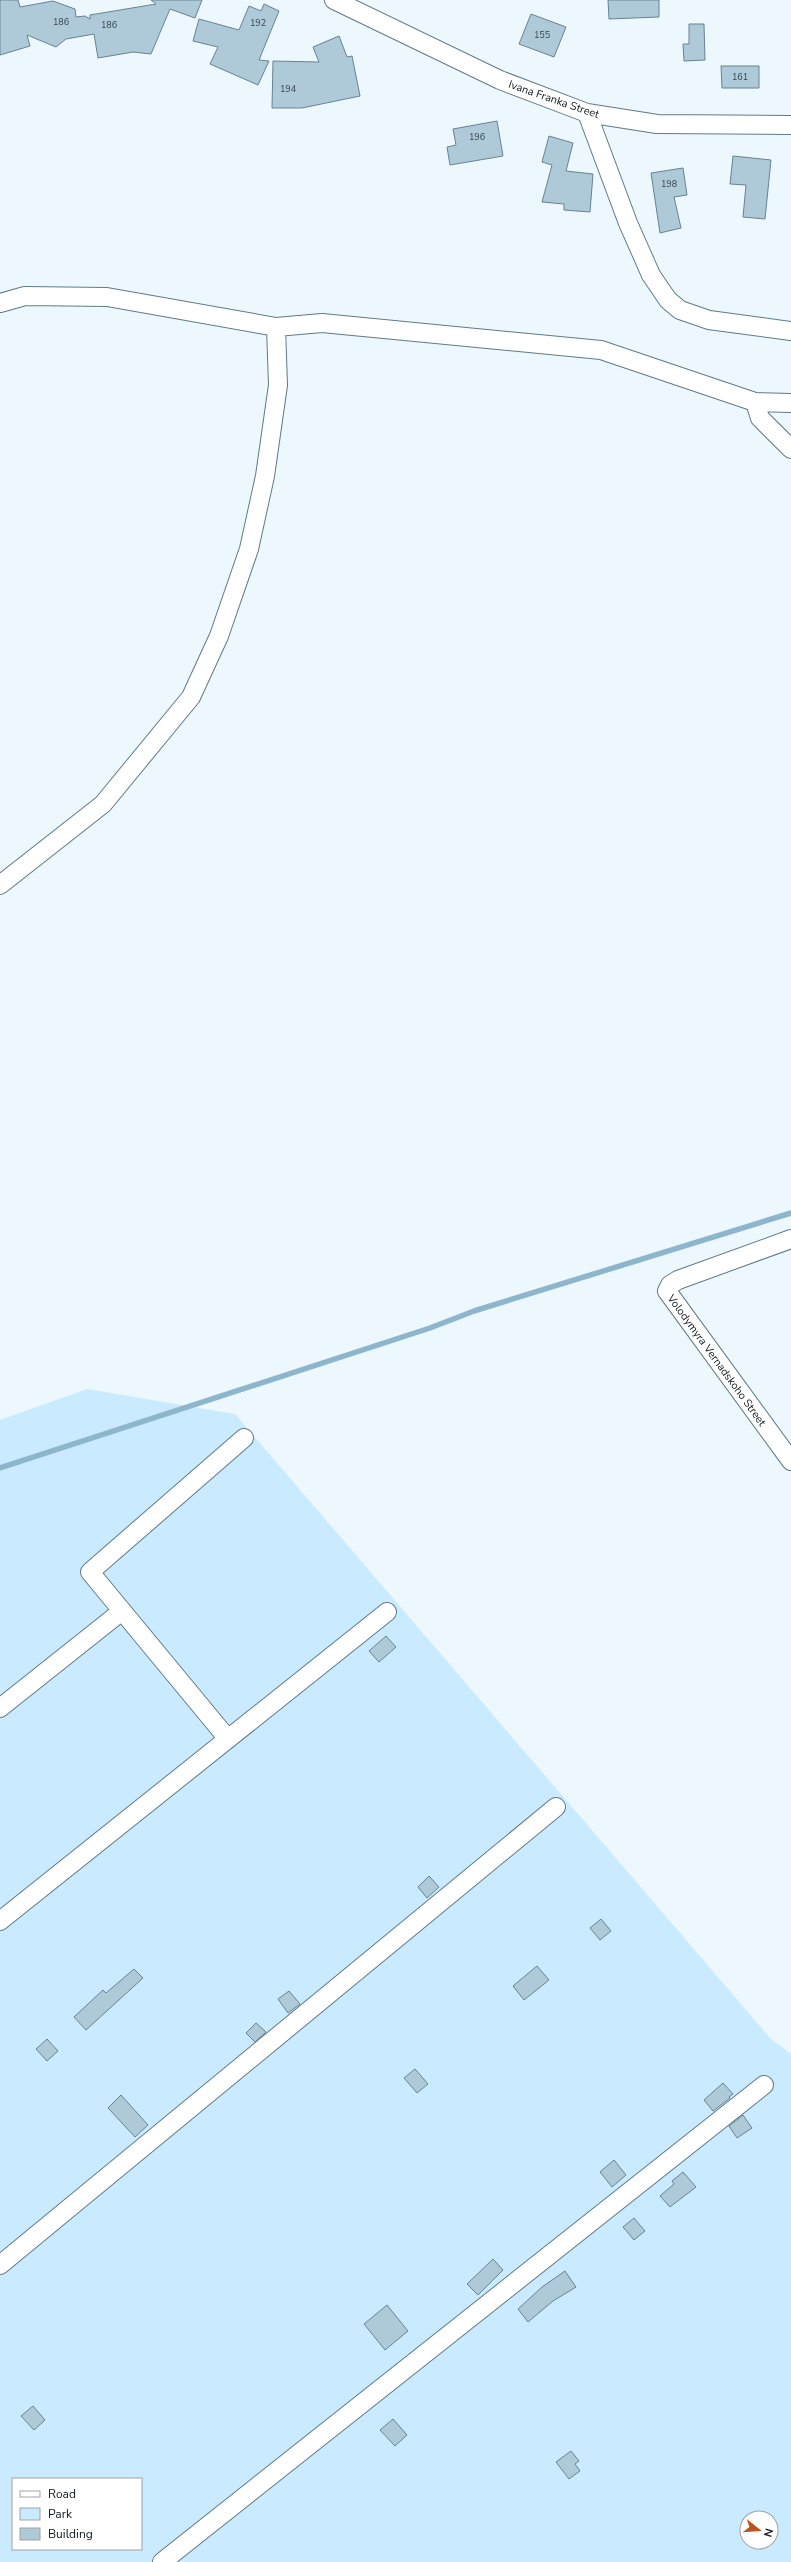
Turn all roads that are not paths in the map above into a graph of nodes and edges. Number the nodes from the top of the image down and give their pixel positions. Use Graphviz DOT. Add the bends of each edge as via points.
graph roads {
  1 [pos="334,0"];
  2 [pos="365,7"];
  3 [pos="587,113"];
  4 [pos="791,125"];
  5 [pos="0,303"];
  6 [pos="276,327"];
  7 [pos="791,331"];
  8 [pos="755,402"];
  9 [pos="791,404"];
  10 [pos="791,448"];
  11 [pos="0,885"];
  12 [pos="791,1239"];
  13 [pos="244,1438"];
  14 [pos="791,1461"];
  15 [pos="122,1611"];
  16 [pos="387,1612"];
  17 [pos="0,1708"];
  18 [pos="228,1739"];
  19 [pos="556,1807"];
  20 [pos="0,1921"];
  21 [pos="764,2085"];
  22 [pos="0,2265"];
  23 [pos="162,2562"];
  1 -- 2 [label="street, Ivana Franka Street"];
  2 -- 3 [label="street, Ivana Franka Street" via="500,80"];
  3 -- 4 [label="street, Ivana Franka Street" via="657,124"];
  3 -- 7 [label="street" via="631,230 651,275 668,300 692,316"];
  5 -- 6 [label="street" via="26,296 107,297"];
  6 -- 8 [label="street" via="322,323 601,350"];
  6 -- 11 [label="street" via="278,385 265,476 249,549 219,636 191,697 103,804"];
  8 -- 9 [label="street"];
  8 -- 10 [label="street" via="760,418"];
  12 -- 14 [label="street, Volodymyra Vernadskoho Street" via="678,1280 670,1285 667,1291"];
  13 -- 15 [label="street" via="90,1572"];
  15 -- 17 [label="street"];
  15 -- 18 [label="street"];
  16 -- 18 [label="street"];
  18 -- 20 [label="street"];
  19 -- 22 [label="street"];
  21 -- 23 [label="street"];
}
